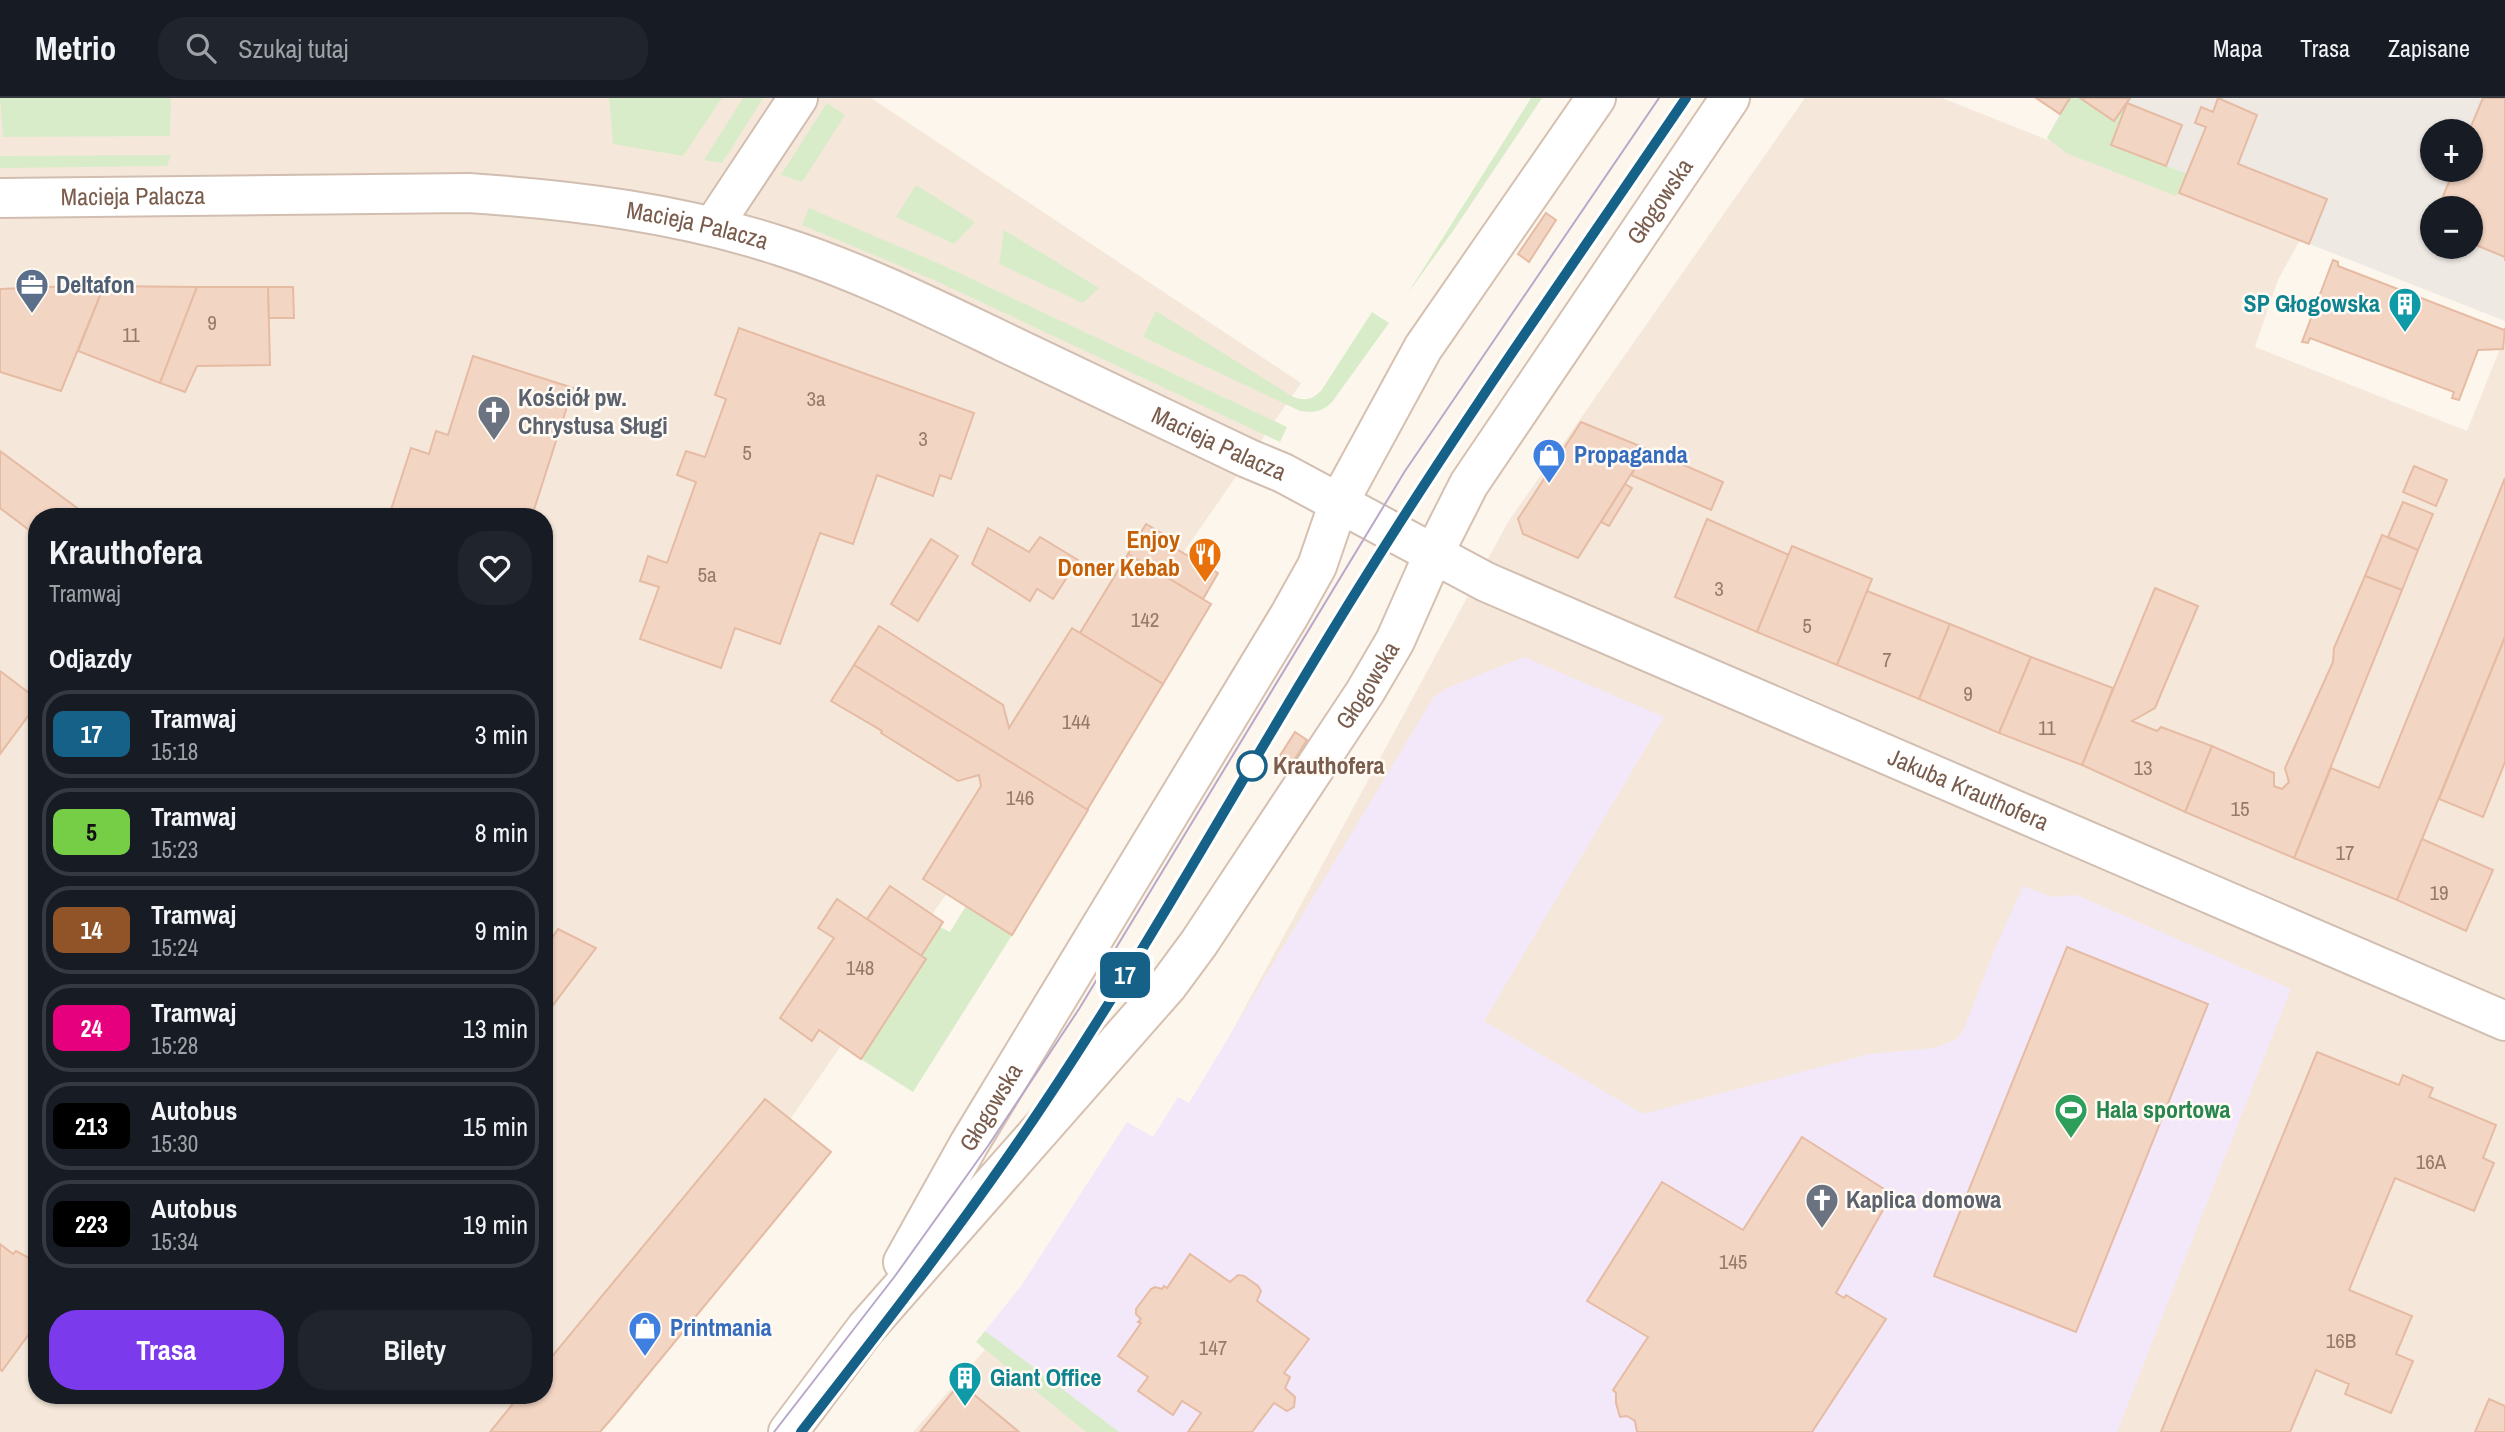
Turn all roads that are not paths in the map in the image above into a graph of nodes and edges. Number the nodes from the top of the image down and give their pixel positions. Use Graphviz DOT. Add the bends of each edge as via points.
graph roads {
  1 [pos="798,98"];
  2 [pos="1595,98"];
  3 [pos="1730,98"];
  4 [pos="0,198"];
  5 [pos="713,226"];
  6 [pos="1339,502"];
  7 [pos="1434,553"];
  8 [pos="2505,1021"];
  9 [pos="866,1328"];
  10 [pos="788,1432"];
  1 -- 5 [label="street"];
  2 -- 6 [label="street, Głogowska" via="1423,348"];
  3 -- 7 [label="street, Głogowska" via="1496,441"];
  4 -- 5 [label="street, Macieja Palacza" via="468,193 603,205"];
  5 -- 6 [label="street, Macieja Palacza" via="780,246 900,293"];
  6 -- 7 [label="street, Macieja Palacza"];
  6 -- 9 [label="street, Głogowska" via="1317,566 1289,616 969,1144"];
  7 -- 8 [label="street, Jakuba Krauthofera" via="1515,595"];
  7 -- 9 [label="street, Głogowska" via="1395,641 1365,692 1199,943 1168,985"];
  9 -- 10 [label="street, Głogowska"];
}
